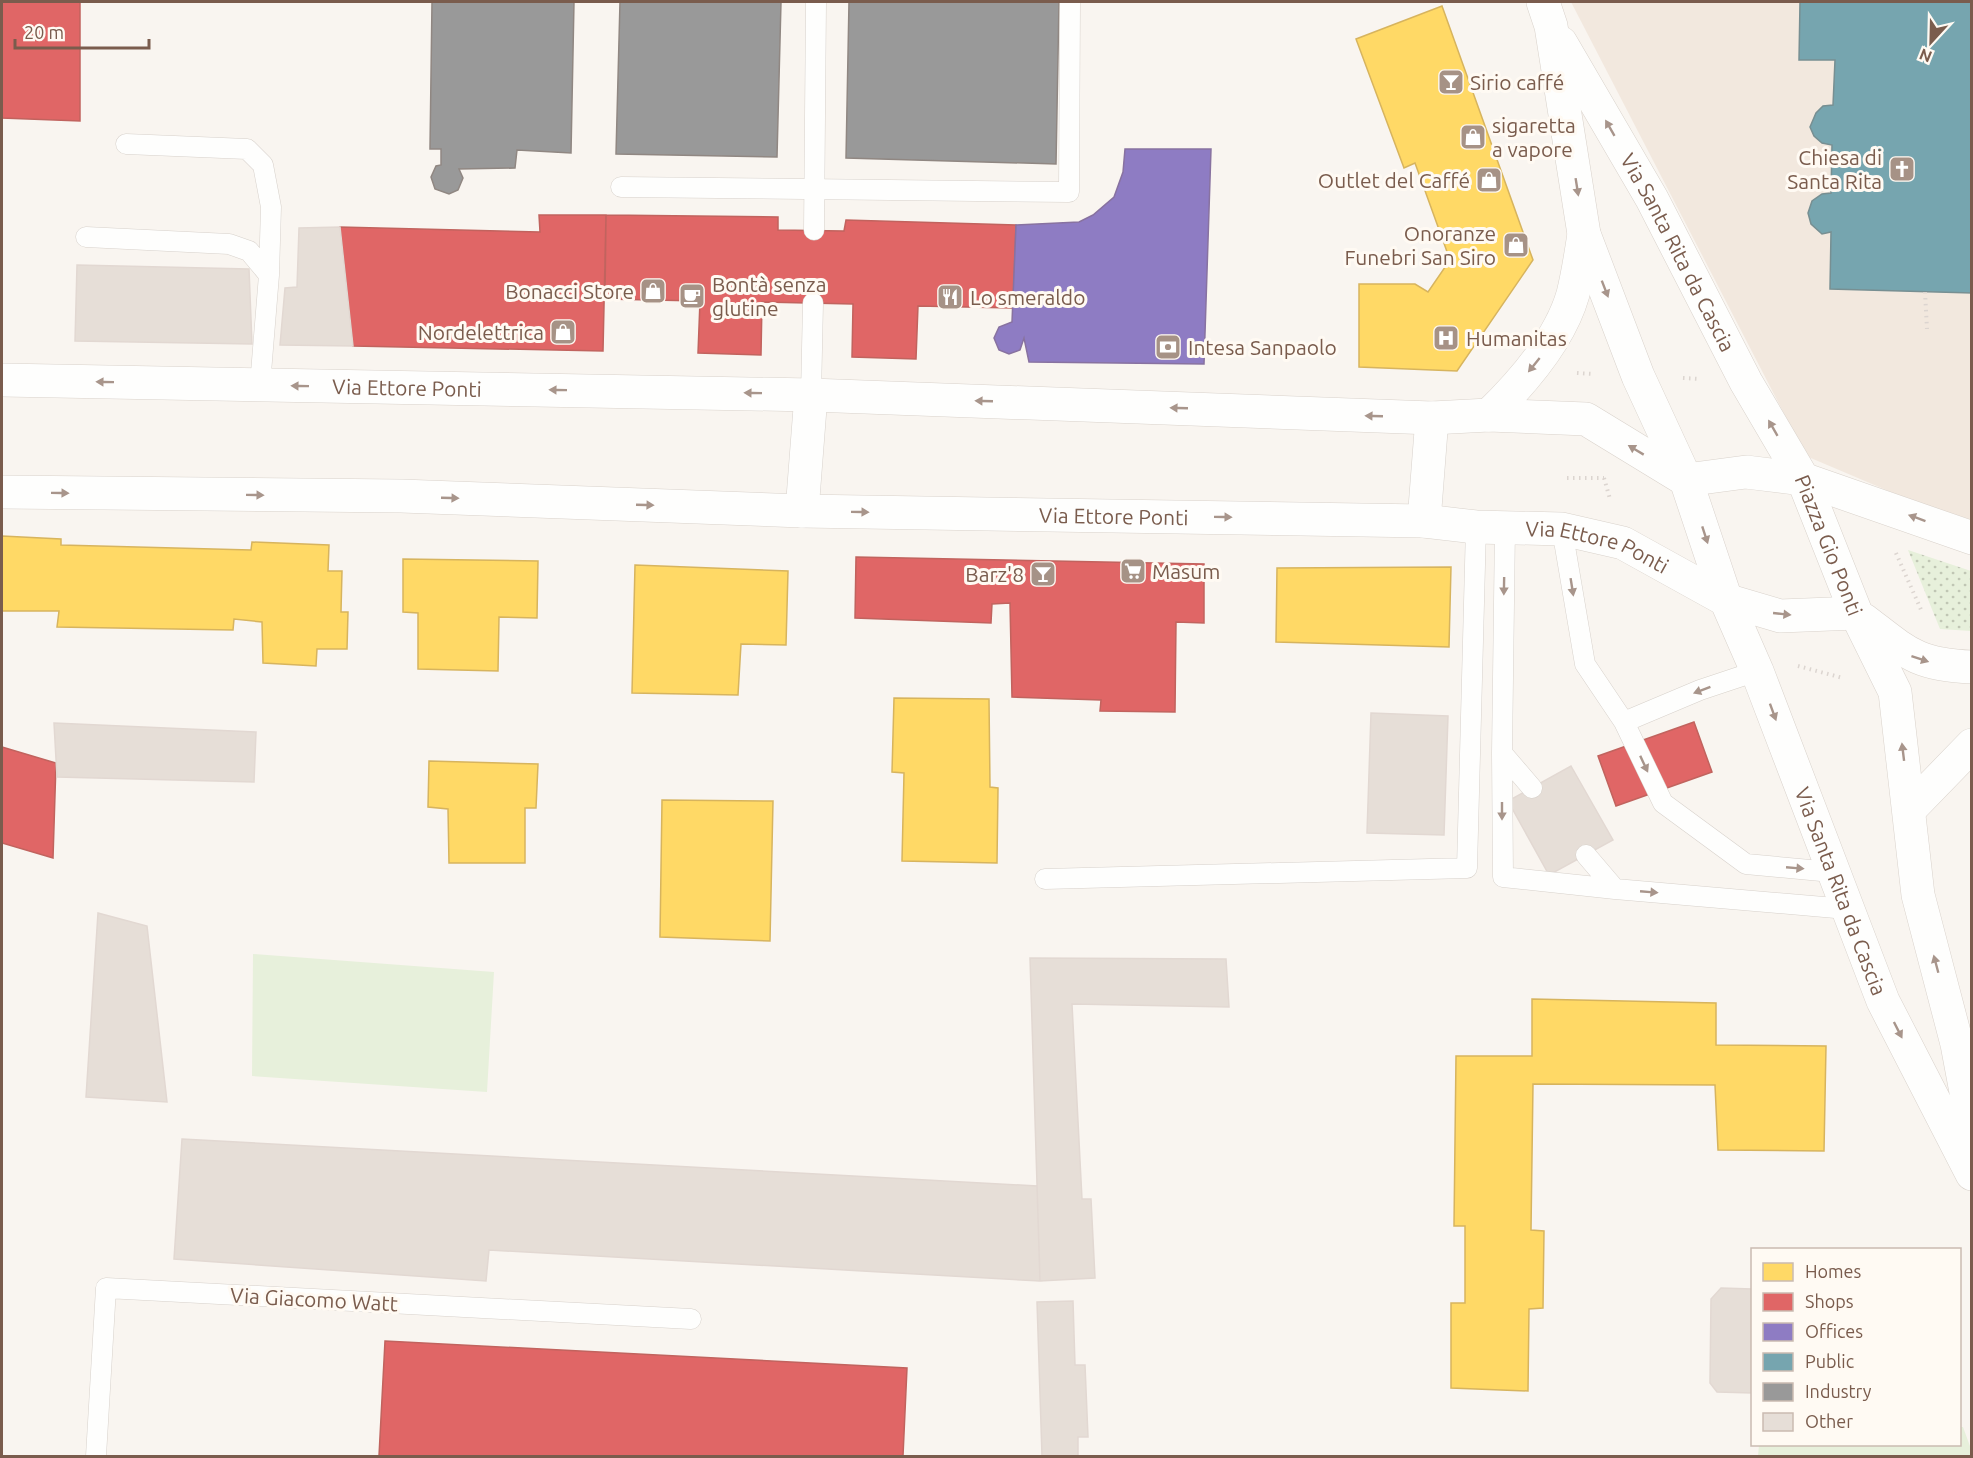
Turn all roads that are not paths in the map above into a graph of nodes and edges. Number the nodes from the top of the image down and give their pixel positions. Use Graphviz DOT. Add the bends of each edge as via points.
graph roads {
  1 [pos="816,2"];
  2 [pos="1070,2"];
  3 [pos="1547,14"];
  4 [pos="126,144"];
  5 [pos="621,187"];
  6 [pos="814,189"];
  7 [pos="814,230"];
  8 [pos="1584,234"];
  9 [pos="86,237"];
  10 [pos="269,275"];
  11 [pos="813,303"];
  12 [pos="2,380"];
  13 [pos="260,385"];
  14 [pos="811,394"];
  15 [pos="1489,415"];
  16 [pos="1432,418"];
  17 [pos="1803,479"];
  18 [pos="1686,480"];
  19 [pos="2,492"];
  20 [pos="802,511"];
  21 [pos="1424,521"];
  22 [pos="1491,527"];
  23 [pos="1562,530"];
  24 [pos="1971,538"];
  25 [pos="1726,600"];
  26 [pos="1856,613"];
  27 [pos="1971,668"];
  28 [pos="1757,670"];
  29 [pos="1624,722"];
  30 [pos="1971,745"];
  31 [pos="1503,753"];
  32 [pos="1532,788"];
  33 [pos="1909,810"];
  34 [pos="1586,855"];
  35 [pos="1832,872"];
  36 [pos="1045,879"];
  37 [pos="1615,889"];
  38 [pos="1847,909"];
  39 [pos="1971,1124"];
  40 [pos="1971,1174"];
  41 [pos="691,1319"];
  42 [pos="96,1456"];
  1 -- 6 [label="lane"];
  2 -- 6 [label="lane" via="1069,192"];
  3 -- 8 [label="street, Via Santa Rita da Cascia, one-way"];
  17 -- 3 [label="street, Via Santa Rita da Cascia, one-way" via="1746,382 1652,199"];
  4 -- 10 [label="lane" via="247,149 263,165 272,207"];
  5 -- 6 [label="lane"];
  6 -- 7 [label="lane"];
  8 -- 15 [label="street, one-way" via="1573,296 1545,352"];
  8 -- 18 [label="street, Via Santa Rita da Cascia, one-way" via="1638,376"];
  9 -- 10 [label="lane" via="229,244 249,251"];
  10 -- 13 [label="lane"];
  11 -- 14 [label="lane"];
  13 -- 12 [label="street, Via Ettore Ponti, one-way"];
  14 -- 13 [label="street, Via Ettore Ponti, one-way"];
  16 -- 14 [label="street, Via Ettore Ponti, one-way"];
  14 -- 20 [label="street"];
  15 -- 16 [label="street, Via Ettore Ponti"];
  18 -- 15 [label="street, Via Ettore Ponti, one-way" via="1586,419"];
  16 -- 21 [label="street"];
  17 -- 18 [label="street, Piazza Gio Ponti" via="1746,472"];
  24 -- 17 [label="street, one-way"];
  17 -- 26 [label="street, Piazza Gio Ponti"];
  18 -- 25 [label="street, one-way"];
  19 -- 20 [label="street, Via Ettore Ponti, one-way" via="401,496"];
  20 -- 21 [label="street, Via Ettore Ponti, one-way"];
  21 -- 22 [label="street, Via Ettore Ponti"];
  22 -- 23 [label="street, Via Ettore Ponti"];
  22 -- 31 [label="lane, one-way"];
  22 -- 36 [label="lane" via="1467,868"];
  23 -- 25 [label="street, Via Ettore Ponti" via="1623,543"];
  23 -- 29 [label="lane, one-way" via="1585,664"];
  25 -- 26 [label="street, Piazza Gio Ponti, one-way" via="1780,616"];
  25 -- 28 [label="street, Via Santa Rita da Cascia"];
  26 -- 27 [label="street, one-way" via="1912,657"];
  33 -- 26 [label="street, one-way" via="1895,692"];
  28 -- 29 [label="lane, one-way"];
  28 -- 35 [label="street, Via Santa Rita da Cascia, one-way"];
  29 -- 35 [label="lane, one-way" via="1663,803 1746,864"];
  30 -- 33 [label="street"];
  31 -- 32 [label="lane"];
  31 -- 37 [label="lane, one-way" via="1503,877"];
  39 -- 33 [label="street, one-way" via="1957,1044 1918,895"];
  34 -- 37 [label="lane"];
  35 -- 38 [label="street, Via Santa Rita da Cascia"];
  37 -- 38 [label="lane, one-way"];
  38 -- 40 [label="street, Via Santa Rita da Cascia, one-way" via="1884,1001"];
  41 -- 42 [label="lane, Via Giacomo Watt" via="106,1288"];
}
